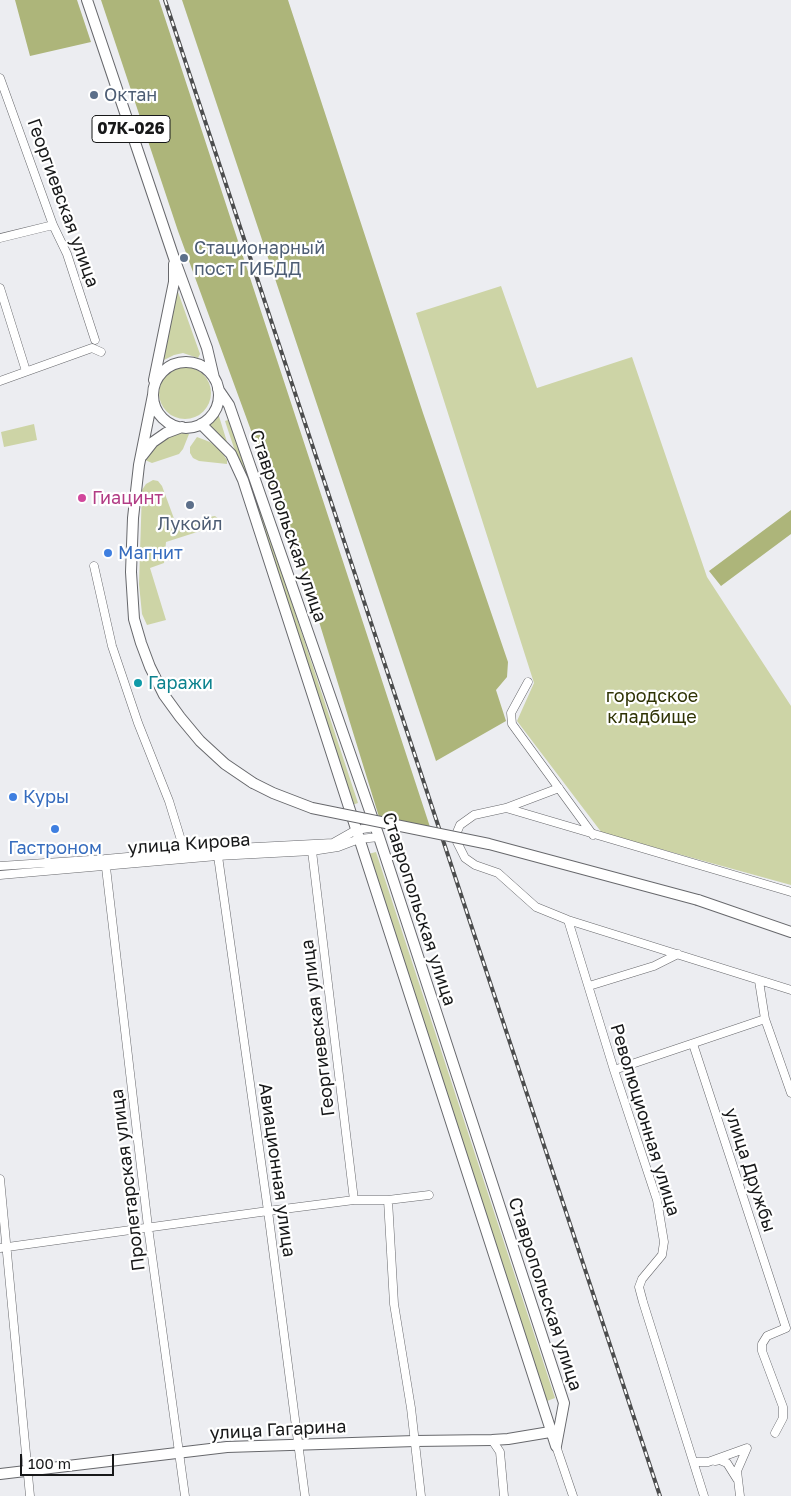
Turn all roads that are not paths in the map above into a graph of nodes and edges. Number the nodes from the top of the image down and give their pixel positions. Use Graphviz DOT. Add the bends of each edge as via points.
graph roads {
  1 [pos="88,0"];
  2 [pos="0,78"];
  3 [pos="54,225"];
  4 [pos="0,238"];
  5 [pos="174,258"];
  6 [pos="0,288"];
  7 [pos="95,340"];
  8 [pos="101,352"];
  9 [pos="26,371"];
  10 [pos="214,378"];
  11 [pos="0,381"];
  12 [pos="218,389"];
  13 [pos="153,390"];
  14 [pos="201,424"];
  15 [pos="182,427"];
  16 [pos="141,457"];
  17 [pos="94,566"];
  18 [pos="528,682"];
  19 [pos="559,788"];
  20 [pos="506,808"];
  21 [pos="377,832"];
  22 [pos="358,834"];
  23 [pos="593,835"];
  24 [pos="312,851"];
  25 [pos="185,852"];
  26 [pos="217,853"];
  27 [pos="105,863"];
  28 [pos="0,866"];
  29 [pos="0,875"];
  30 [pos="791,892"];
  31 [pos="568,920"];
  32 [pos="791,932"];
  33 [pos="678,954"];
  34 [pos="759,981"];
  35 [pos="589,986"];
  36 [pos="791,990"];
  37 [pos="765,1019"];
  38 [pos="694,1044"];
  39 [pos="614,1070"];
  40 [pos="791,1093"];
  41 [pos="0,1179"];
  42 [pos="429,1195"];
  43 [pos="354,1200"];
  44 [pos="388,1200"];
  45 [pos="268,1211"];
  46 [pos="148,1227"];
  47 [pos="4,1247"];
  48 [pos="789,1327"];
  49 [pos="787,1416"];
  50 [pos="555,1431"];
  51 [pos="775,1433"];
  52 [pos="508,1439"];
  53 [pos="492,1440"];
  54 [pos="415,1441"];
  55 [pos="299,1444"];
  56 [pos="556,1446"];
  57 [pos="500,1452"];
  58 [pos="180,1453"];
  59 [pos="694,1462"];
  60 [pos="708,1462"];
  61 [pos="27,1472"];
  62 [pos="0,1474"];
  63 [pos="738,1481"];
  64 [pos="30,1496"];
  65 [pos="185,1496"];
  66 [pos="305,1496"];
  67 [pos="421,1496"];
  68 [pos="504,1496"];
  69 [pos="573,1496"];
  70 [pos="704,1496"];
  71 [pos="740,1496"];
  1 -- 5 [label="main road, 07К-026"];
  2 -- 3 [label="street, Георгиевская улица"];
  3 -- 4 [label="street"];
  3 -- 7 [label="street, Георгиевская улица" via="67,254"];
  5 -- 10 [label="main road, 07К-026" via="207,348"];
  5 -- 13 [label="main road, 07К-026" via="174,282"];
  6 -- 9 [label="street"];
  8 -- 9 [label="street" via="92,348"];
  9 -- 11 [label="street"];
  10 -- 12 [label="main road"];
  10 -- 13 [label="main road" via="202,366 177,363 162,371"];
  12 -- 14 [label="main road" via="217,405"];
  12 -- 21 [label="main road, Ставропольская улица" via="229,406"];
  13 -- 15 [label="main road" via="158,413 173,425"];
  13 -- 16 [label="main road"];
  14 -- 15 [label="main road"];
  14 -- 22 [label="main road, Ставропольская улица" via="231,454 243,480"];
  15 -- 16 [label="main road" via="153,442"];
  16 -- 32 [label="main road, bridge" via="133,518 131,572 134,619 150,667 164,694 200,741 225,764 253,783 312,808 489,844 698,900"];
  17 -- 25 [label="street" via="112,646"];
  18 -- 19 [label="street" via="511,713 512,724"];
  19 -- 20 [label="street"];
  19 -- 23 [label="street"];
  20 -- 23 [label="street"];
  20 -- 31 [label="street" via="474,815 460,825 457,842 465,858 498,873 536,906"];
  21 -- 22 [label="street, улица Кирова"];
  21 -- 50 [label="main road, Ставропольская улица" via="564,1403"];
  22 -- 24 [label="street, улица Кирова" via="338,847"];
  22 -- 26 [label="street, улица Кирова" via="333,843"];
  22 -- 50 [label="main road, Ставропольская улица"];
  23 -- 30 [label="street"];
  24 -- 26 [label="street, улица Кирова"];
  24 -- 43 [label="street, Георгиевская улица"];
  25 -- 26 [label="street, улица Кирова"];
  25 -- 27 [label="street, улица Кирова"];
  26 -- 27 [label="street, улица Кирова"];
  26 -- 45 [label="street, Авиационная улица"];
  27 -- 28 [label="street, улица Кирова"];
  27 -- 29 [label="street, улица Кирова"];
  27 -- 46 [label="street, Пролетарская улица"];
  31 -- 33 [label="street"];
  31 -- 35 [label="street, Революционная улица"];
  33 -- 34 [label="street"];
  33 -- 35 [label="street" via="654,966"];
  34 -- 36 [label="street"];
  34 -- 37 [label="street"];
  35 -- 39 [label="street, Революционная улица"];
  37 -- 38 [label="street"];
  37 -- 40 [label="street"];
  38 -- 39 [label="street"];
  38 -- 48 [label="street, улица Дружбы"];
  39 -- 59 [label="street, Революционная улица" via="657,1200 664,1242 662,1255 642,1279 641,1294"];
  41 -- 47 [label="street"];
  42 -- 44 [label="street"];
  43 -- 44 [label="street"];
  43 -- 45 [label="street"];
  44 -- 54 [label="street" via="394,1304"];
  45 -- 46 [label="street"];
  45 -- 55 [label="street, Авиационная улица"];
  46 -- 47 [label="street"];
  46 -- 58 [label="street, Пролетарская улица"];
  47 -- 61 [label="street"];
  48 -- 49 [label="street, улица Дружбы" via="767,1336 762,1344"];
  49 -- 51 [label="street, улица Дружбы"];
  50 -- 52 [label="main road, улица Гагарина"];
  50 -- 56 [label="main road, Ставропольская улица"];
  52 -- 53 [label="main road, улица Гагарина"];
  52 -- 57 [label="street"];
  53 -- 54 [label="main road, улица Гагарина"];
  53 -- 57 [label="street"];
  54 -- 55 [label="main road, улица Гагарина"];
  54 -- 67 [label="street"];
  55 -- 58 [label="main road, улица Гагарина"];
  55 -- 66 [label="street, Авиационная улица"];
  56 -- 69 [label="street, Ставропольская улица"];
  57 -- 68 [label="street"];
  58 -- 61 [label="main road, улица Гагарина"];
  58 -- 65 [label="street, Пролетарская улица"];
  59 -- 60 [label="street"];
  59 -- 70 [label="street, Революционная улица"];
  60 -- 63 [label="street" via="727,1462"];
  60 -- 63 [label="street" via="747,1448 737,1471"];
  61 -- 62 [label="main road, улица Гагарина"];
  61 -- 64 [label="street"];
  63 -- 71 [label="street"];
}
